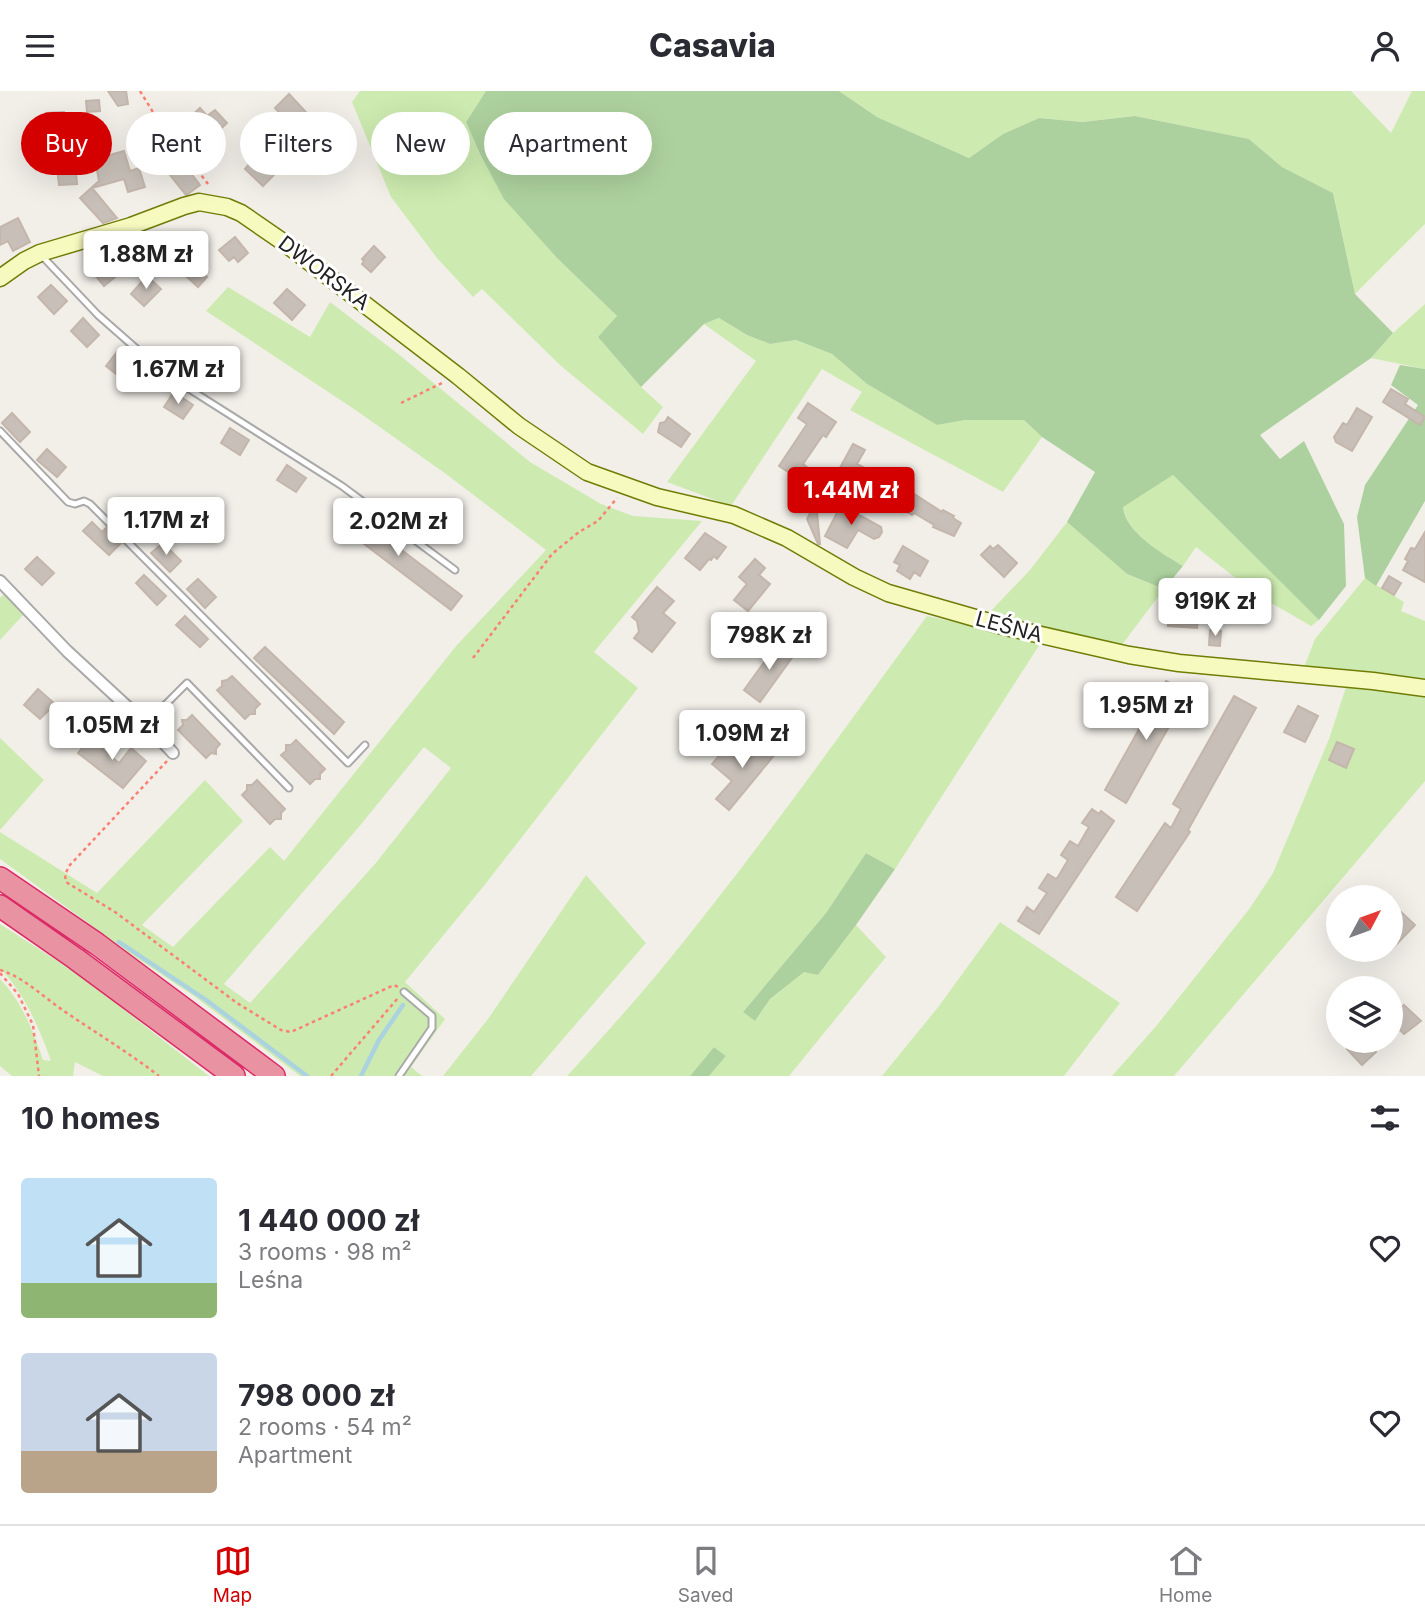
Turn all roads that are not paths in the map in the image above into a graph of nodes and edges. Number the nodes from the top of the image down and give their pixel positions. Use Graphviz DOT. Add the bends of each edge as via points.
graph roads {
  1 [pos="40,253"];
  2 [pos="0,278"];
  3 [pos="0,431"];
  4 [pos="622,485"];
  5 [pos="455,570"];
  6 [pos="0,581"];
  7 [pos="1425,688"];
  8 [pos="146,724"];
  9 [pos="365,744"];
  10 [pos="173,753"];
  11 [pos="289,789"];
  12 [pos="0,878"];
  13 [pos="0,906"];
  14 [pos="404,992"];
  15 [pos="234,1076"];
  16 [pos="274,1076"];
  17 [pos="399,1076"];
  1 -- 2 [label="street, DWORSKA"];
  1 -- 4 [label="street, DWORSKA" via="199,202 227,207 286,244 558,454 587,472"];
  1 -- 5 [label="lane" via="98,315 164,373 342,486"];
  3 -- 9 [label="lane" via="68,502 90,504 348,763"];
  4 -- 7 [label="street, LEŚNA" via="734,515 888,593 1010,628 1180,663"];
  6 -- 8 [label="street"];
  8 -- 10 [label="street"];
  8 -- 11 [label="lane" via="187,683"];
  12 -- 16 [label="highway"];
  13 -- 15 [label="highway"];
  14 -- 17 [label="lane" via="432,1016 432,1028"];
}
